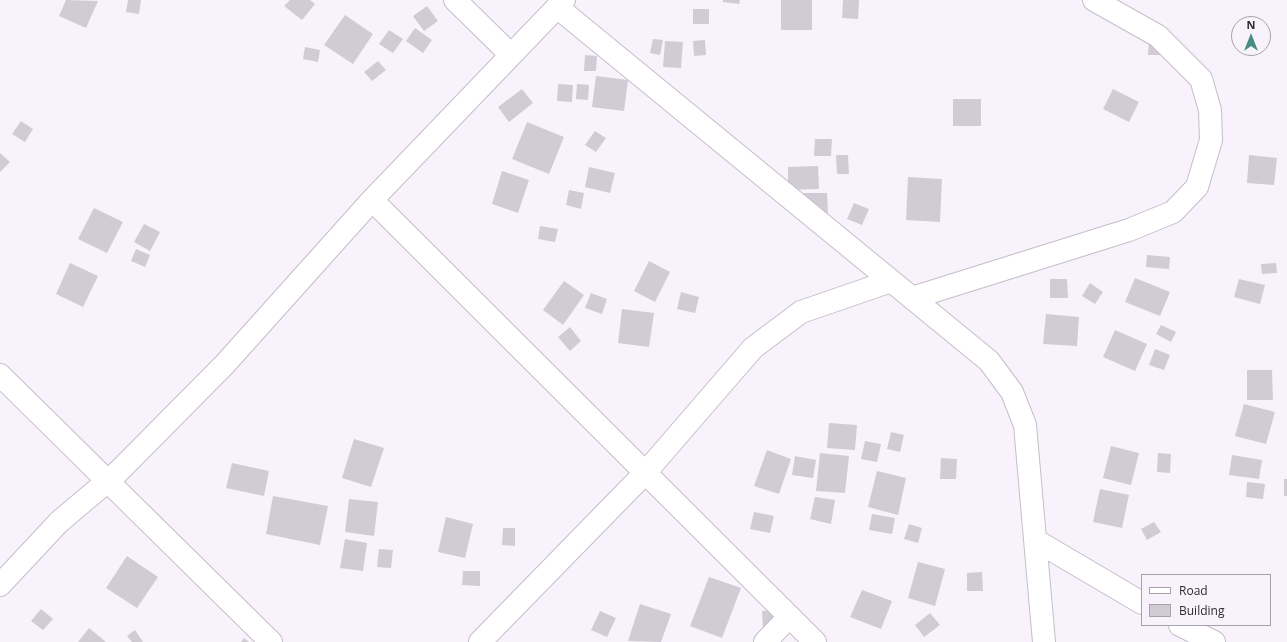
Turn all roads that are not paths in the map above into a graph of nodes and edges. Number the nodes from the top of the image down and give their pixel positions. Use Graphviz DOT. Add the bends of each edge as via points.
graph roads {
  1 [pos="455,0"];
  2 [pos="1094,0"];
  3 [pos="560,4"];
  4 [pos="511,55"];
  5 [pos="372,200"];
  6 [pos="891,281"];
  7 [pos="912,298"];
  8 [pos="0,375"];
  9 [pos="645,474"];
  10 [pos="107,482"];
  11 [pos="1035,540"];
  12 [pos="0,585"];
  13 [pos="1141,602"];
  14 [pos="790,617"];
  15 [pos="1182,626"];
  16 [pos="271,642"];
  17 [pos="480,642"];
  18 [pos="765,642"];
  19 [pos="815,642"];
  20 [pos="1044,642"];
  21 [pos="1214,642"];
  1 -- 4 [label="street"];
  2 -- 7 [label="street" via="1158,36 1201,79 1210,110 1211,140 1197,187 1173,212 1129,230"];
  3 -- 4 [label="street"];
  3 -- 6 [label="street"];
  4 -- 5 [label="street"];
  5 -- 9 [label="street"];
  5 -- 10 [label="street" via="225,364"];
  6 -- 7 [label="street"];
  6 -- 9 [label="street" via="801,312 753,348"];
  7 -- 11 [label="street" via="989,361 1012,392 1025,425"];
  8 -- 10 [label="street"];
  9 -- 14 [label="street"];
  9 -- 17 [label="street"];
  10 -- 12 [label="street" via="59,522"];
  10 -- 16 [label="street"];
  11 -- 13 [label="street"];
  11 -- 20 [label="street"];
  14 -- 18 [label="street"];
  14 -- 19 [label="street"];
  15 -- 21 [label="street"];
}
